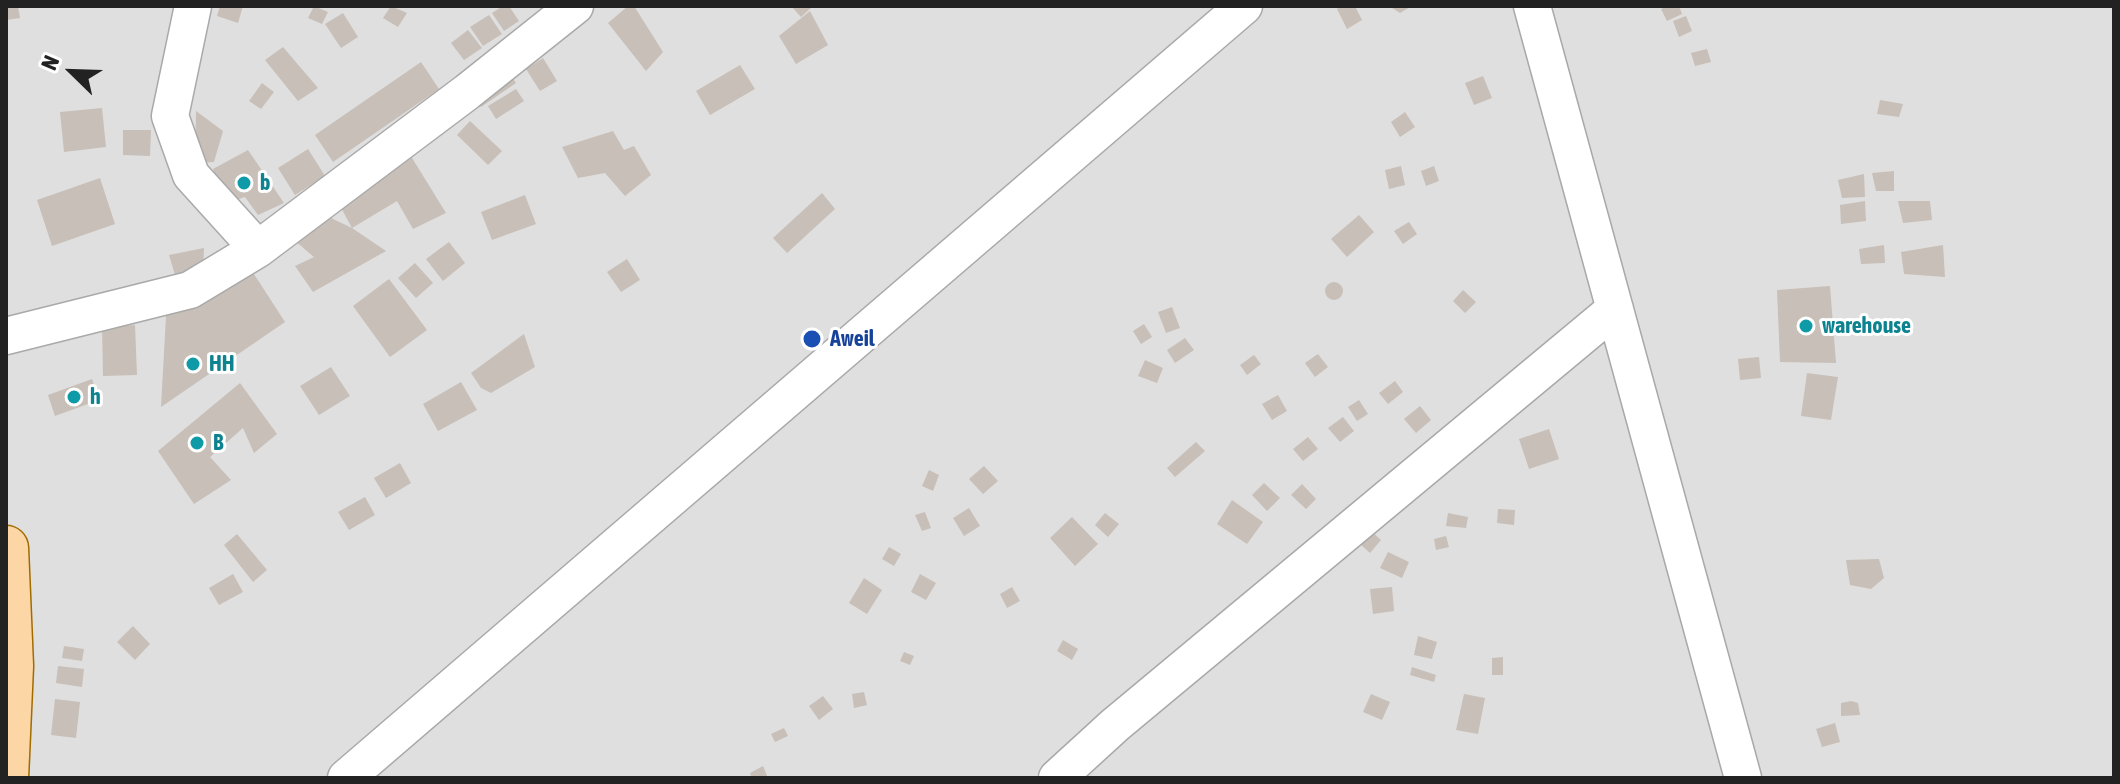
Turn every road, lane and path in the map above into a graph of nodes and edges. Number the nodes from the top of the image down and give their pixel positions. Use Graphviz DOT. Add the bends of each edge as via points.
graph roads {
  1 [pos="193,6"];
  2 [pos="575,6"];
  3 [pos="1244,6"];
  4 [pos="1532,6"];
  5 [pos="258,249"];
  6 [pos="1615,309"];
  7 [pos="6,336"];
  8 [pos="6,548"];
  9 [pos="9,666"];
  10 [pos="6,778"];
  11 [pos="346,778"];
  12 [pos="1057,778"];
  13 [pos="1743,778"];
  1 -- 5 [label="street" via="170,116 191,175"];
  2 -- 5 [label="street"];
  3 -- 11 [label="street"];
  4 -- 6 [label="street"];
  5 -- 7 [label="street" via="190,290"];
  6 -- 12 [label="street"];
  6 -- 13 [label="street"];
  8 -- 9 [label="main road"];
  9 -- 10 [label="main road"];
}
